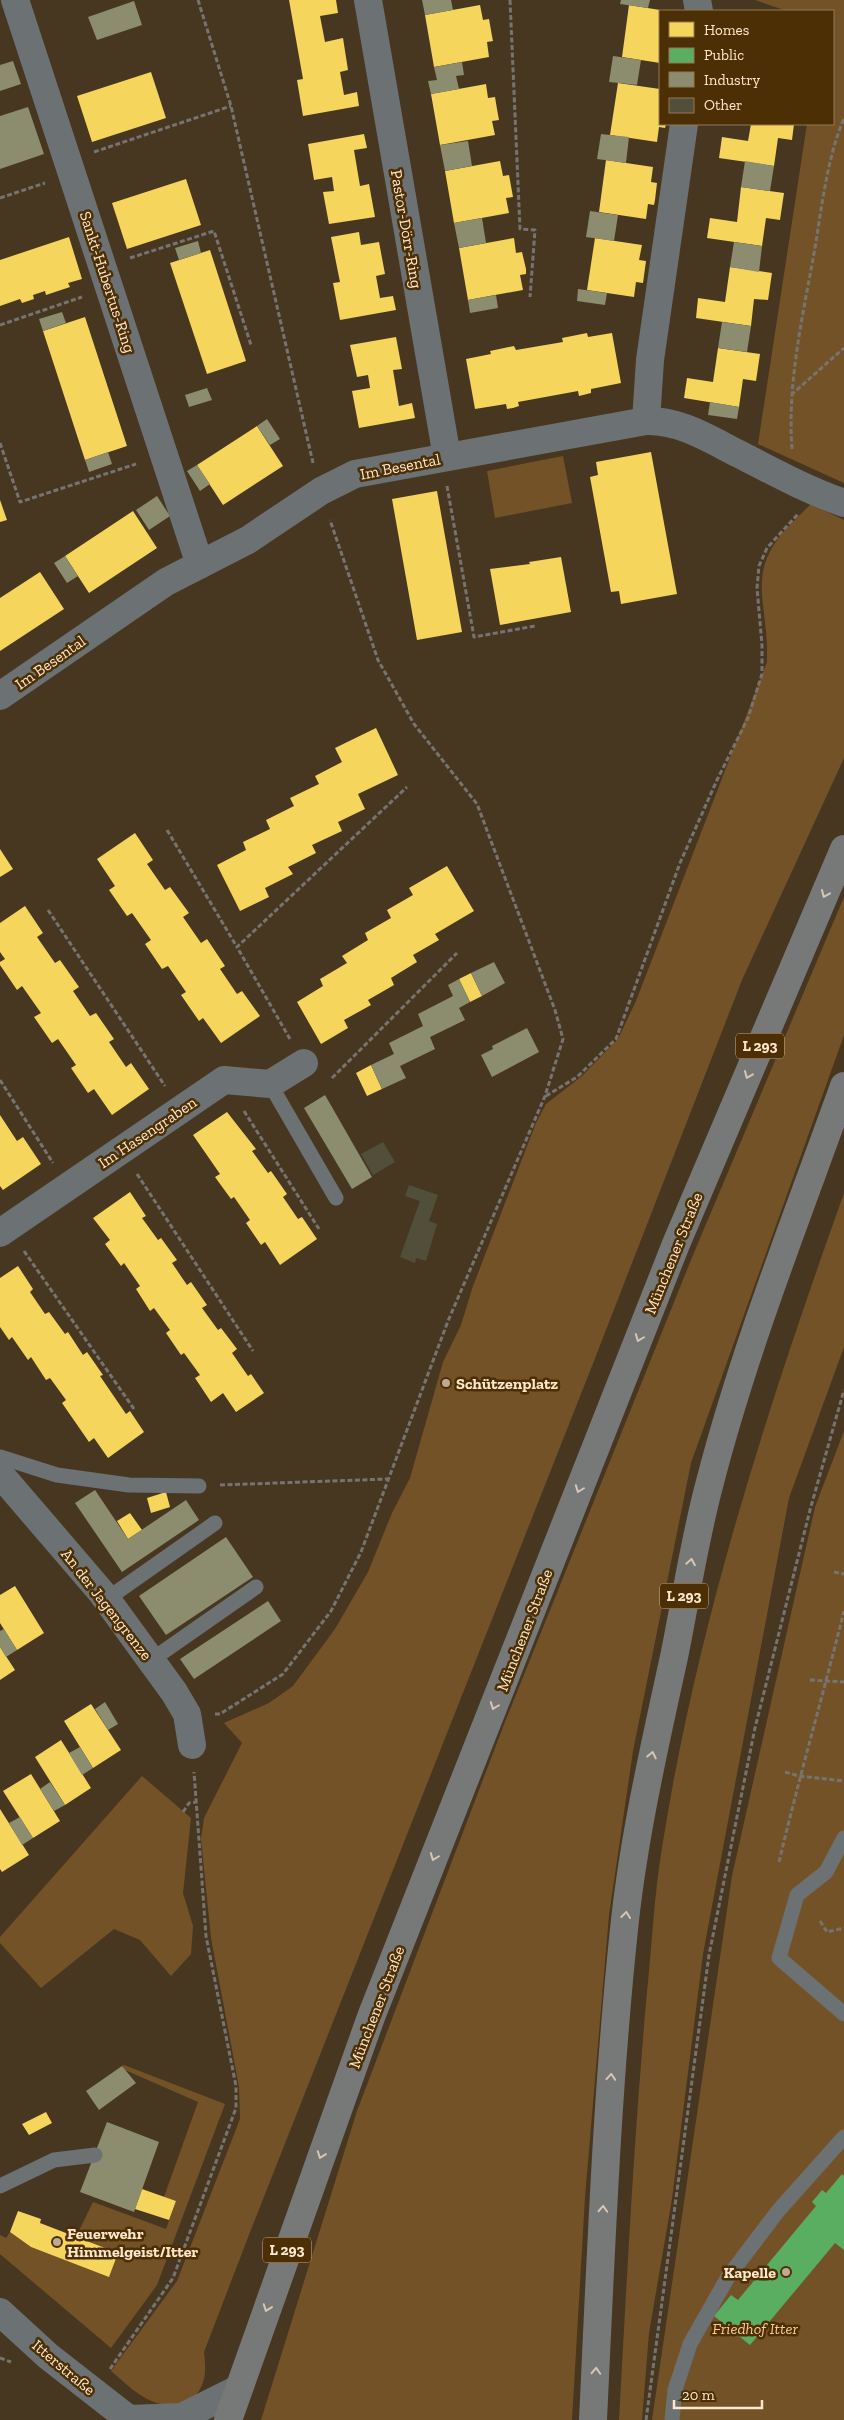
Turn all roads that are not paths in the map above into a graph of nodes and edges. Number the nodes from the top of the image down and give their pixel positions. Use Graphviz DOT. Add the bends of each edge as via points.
graph roads {
  1 [pos="15,0"];
  2 [pos="368,0"];
  3 [pos="684,125"];
  4 [pos="646,421"];
  5 [pos="444,458"];
  6 [pos="844,503"];
  7 [pos="200,565"];
  8 [pos="0,696"];
  9 [pos="844,849"];
  10 [pos="304,1063"];
  11 [pos="270,1084"];
  12 [pos="844,1086"];
  13 [pos="336,1198"];
  14 [pos="4,1230"];
  15 [pos="0,1457"];
  16 [pos="0,1474"];
  17 [pos="199,1486"];
  18 [pos="215,1523"];
  19 [pos="256,1587"];
  20 [pos="107,1598"];
  21 [pos="150,1661"];
  22 [pos="192,1745"];
  23 [pos="844,1838"];
  24 [pos="844,2014"];
  25 [pos="844,2137"];
  26 [pos="95,2155"];
  27 [pos="0,2186"];
  28 [pos="0,2312"];
  29 [pos="236,2390"];
  30 [pos="130,2420"];
  31 [pos="228,2420"];
  32 [pos="594,2420"];
  33 [pos="672,2420"];
  1 -- 7 [label="street, Sankt-Hubertus-Ring"];
  2 -- 5 [label="street, Pastor-Dörr-Ring"];
  3 -- 4 [label="street" via="650,360"];
  4 -- 5 [label="street, Im Besental"];
  4 -- 6 [label="street, Im Besental" via="680,426"];
  5 -- 7 [label="street, Im Besental" via="356,474 321,491 248,540"];
  7 -- 8 [label="street, Im Besental" via="166,582"];
  9 -- 29 [label="main road, Münchener Straße / L 293, one-way" via="676,1244 368,2026"];
  10 -- 11 [label="street"];
  11 -- 13 [label="lane"];
  11 -- 14 [label="street, Im Hasengraben" via="224,1080"];
  32 -- 12 [label="main road, L 293, one-way" via="613,2045 626,1915 651,1758 710,1479 766,1300"];
  15 -- 17 [label="lane" via="57,1475 120,1484"];
  16 -- 20 [label="street, An der Jagengrenze"];
  18 -- 20 [label="lane"];
  19 -- 21 [label="lane"];
  20 -- 21 [label="street, An der Jagengrenze"];
  21 -- 22 [label="street, An der Jagengrenze" via="187,1714"];
  23 -- 24 [label="lane" via="826,1872 796,1895 779,1958"];
  25 -- 33 [label="lane" via="778,2211 728,2277 690,2344 675,2390"];
  26 -- 27 [label="lane" via="54,2160"];
  28 -- 30 [label="street, Itterstraße" via="48,2356"];
  29 -- 30 [label="street" via="182,2417"];
  29 -- 31 [label="main road, Münchener Straße / L 293"];
}
